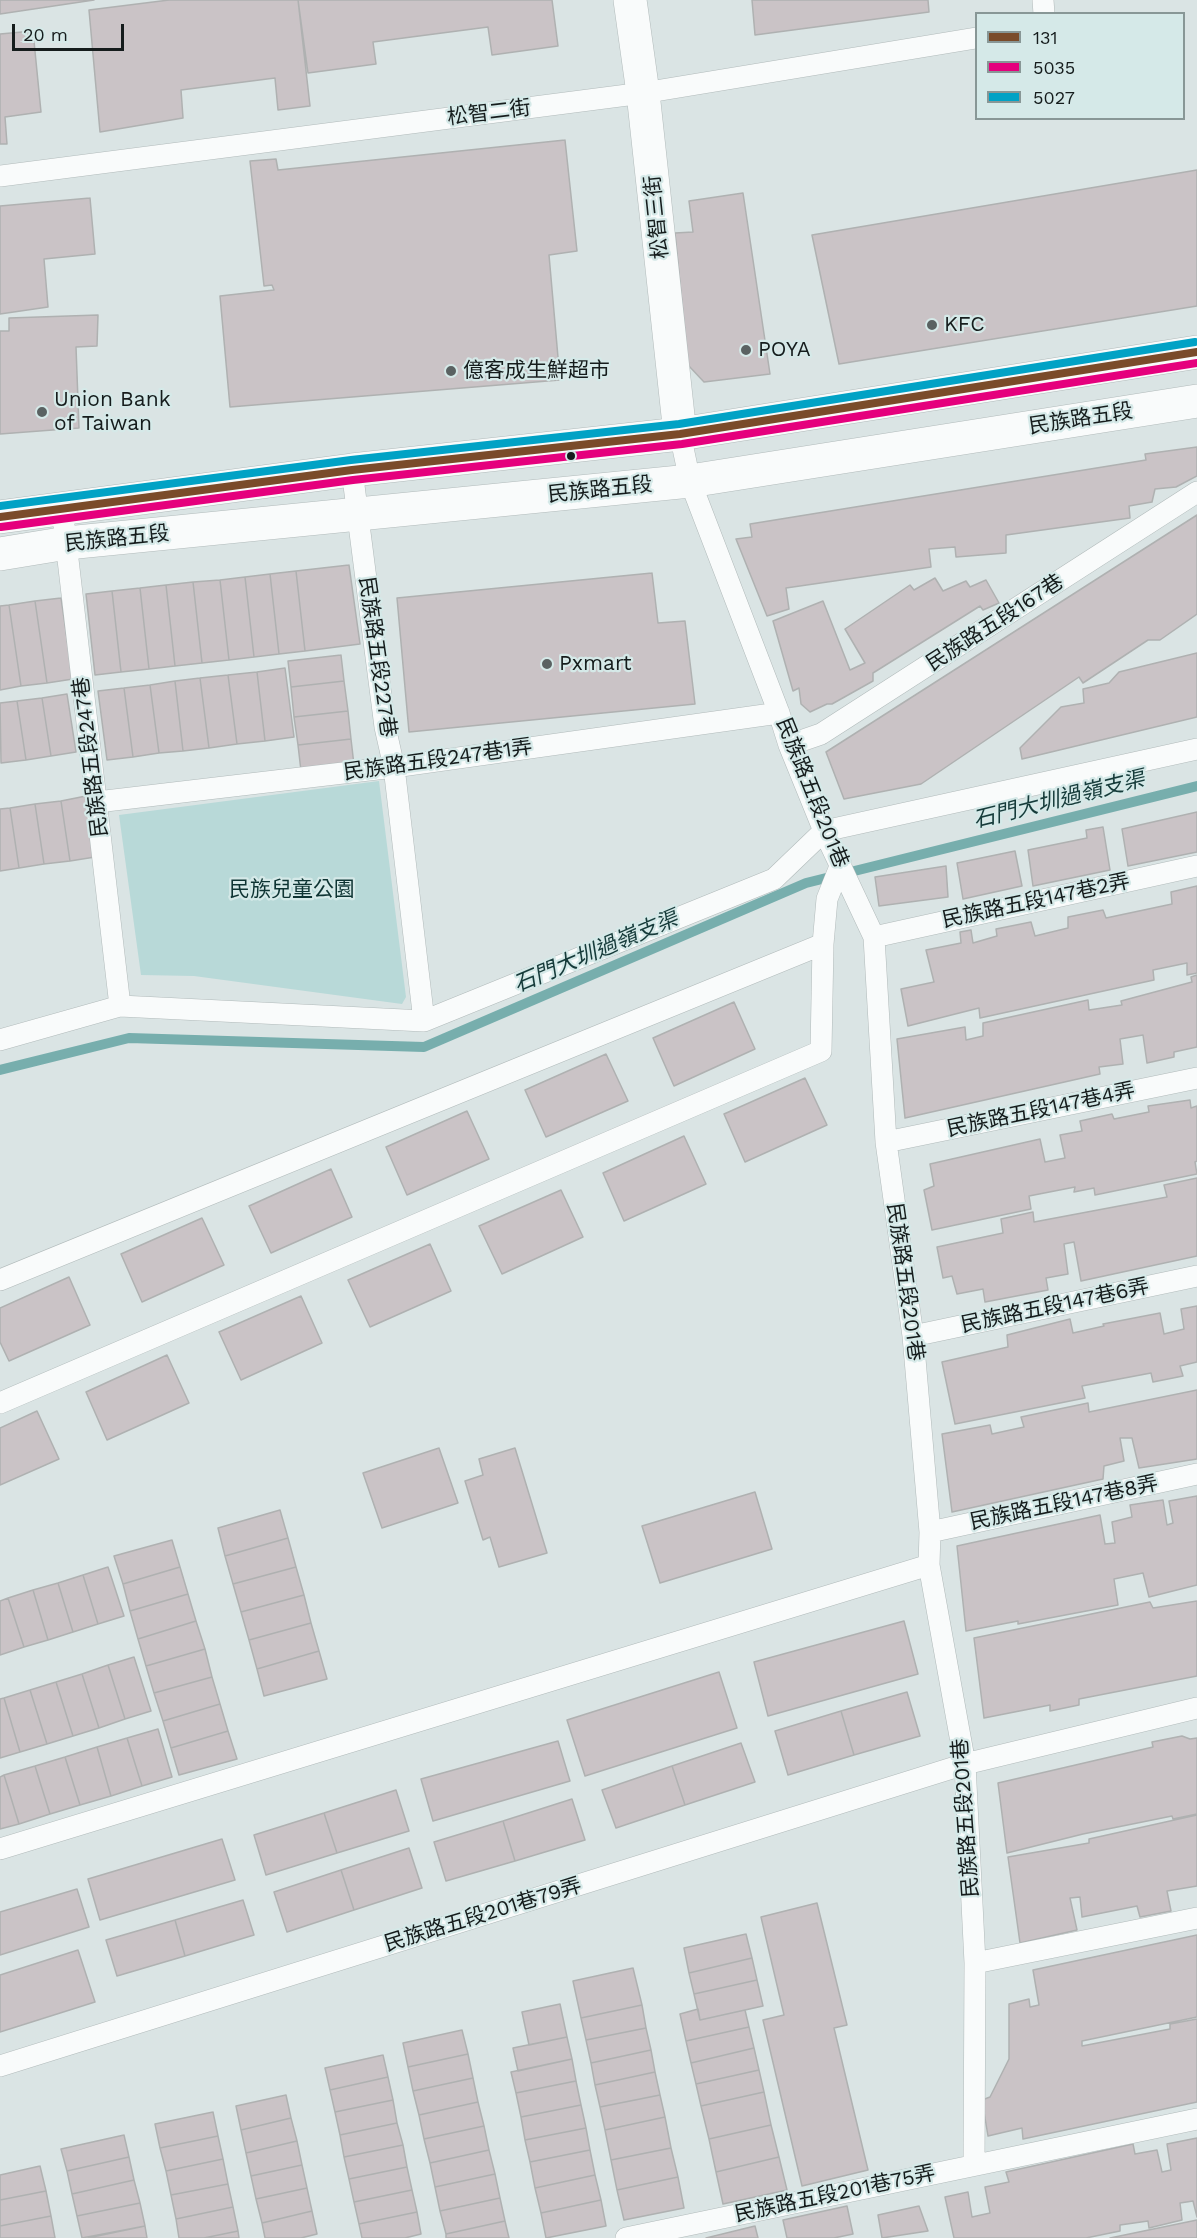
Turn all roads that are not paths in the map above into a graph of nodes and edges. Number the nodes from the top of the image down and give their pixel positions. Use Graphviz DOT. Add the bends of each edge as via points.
graph roads {
  1 [pos="630,0"];
  2 [pos="975,38"];
  3 [pos="643,93"];
  4 [pos="0,176"];
  5 [pos="1197,352"];
  6 [pos="1197,401"];
  7 [pos="680,435"];
  8 [pos="352,471"];
  9 [pos="690,481"];
  10 [pos="1197,492"];
  11 [pos="62,508"];
  12 [pos="357,516"];
  13 [pos="0,517"];
  14 [pos="67,543"];
  15 [pos="0,554"];
  16 [pos="779,713"];
  17 [pos="789,745"];
  18 [pos="1197,749"];
  19 [pos="394,767"];
  20 [pos="96,802"];
  21 [pos="825,831"];
  22 [pos="841,864"];
  23 [pos="1197,866"];
  24 [pos="874,937"];
  25 [pos="823,944"];
  26 [pos="120,1006"];
  27 [pos="424,1022"];
  28 [pos="0,1040"];
  29 [pos="1197,1078"];
  30 [pos="886,1142"];
  31 [pos="1197,1276"];
  32 [pos="0,1280"];
  33 [pos="913,1336"];
  34 [pos="0,1403"];
  35 [pos="1197,1474"];
  36 [pos="930,1532"];
  37 [pos="929,1565"];
  38 [pos="1197,1708"];
  39 [pos="965,1764"];
  40 [pos="0,1849"];
  41 [pos="1197,1918"];
  42 [pos="975,1963"];
  43 [pos="0,2066"];
  44 [pos="1197,2119"];
  45 [pos="974,2164"];
  46 [pos="626,2238"];
  1 -- 3 [label="main road, 松智三街"];
  2 -- 3 [label="lane, 松智二街"];
  3 -- 4 [label="lane, 松智二街"];
  3 -- 7 [label="main road, 松智三街"];
  5 -- 7 [label="main road, 民族路五段"];
  6 -- 9 [label="main road, 民族路五段"];
  7 -- 8 [label="main road, 民族路五段"];
  7 -- 9 [label="lane, 民族路五段201巷"];
  8 -- 11 [label="main road, 民族路五段"];
  8 -- 12 [label="lane, 民族路五段227巷"];
  9 -- 12 [label="main road, 民族路五段"];
  9 -- 16 [label="lane, 民族路五段201巷"];
  10 -- 17 [label="lane, 民族路五段167巷" via="821,734"];
  11 -- 13 [label="main road, 民族路五段"];
  11 -- 14 [label="lane, 民族路五段247巷"];
  12 -- 14 [label="main road, 民族路五段"];
  12 -- 19 [label="lane, 民族路五段227巷" via="385,727"];
  14 -- 15 [label="main road, 民族路五段"];
  14 -- 20 [label="lane, 民族路五段247巷"];
  16 -- 17 [label="lane, 民族路五段201巷"];
  16 -- 19 [label="lane, 民族路五段247巷1弄"];
  17 -- 21 [label="lane, 民族路五段201巷"];
  18 -- 21 [label="lane"];
  19 -- 20 [label="lane, 民族路五段247巷1弄"];
  19 -- 27 [label="lane, 民族路五段227巷"];
  20 -- 26 [label="lane, 民族路五段247巷"];
  21 -- 22 [label="lane, 民族路五段201巷"];
  21 -- 27 [label="lane" via="774,879"];
  22 -- 24 [label="lane, 民族路五段201巷"];
  22 -- 25 [label="lane" via="827,899"];
  23 -- 24 [label="lane, 民族路五段147巷2弄"];
  24 -- 30 [label="lane, 民族路五段201巷"];
  25 -- 32 [label="lane"];
  25 -- 34 [label="lane" via="820,1051"];
  26 -- 27 [label="lane"];
  26 -- 28 [label="lane"];
  29 -- 30 [label="lane, 民族路五段147巷4弄"];
  30 -- 33 [label="lane, 民族路五段201巷"];
  31 -- 33 [label="lane, 民族路五段147巷6弄"];
  33 -- 36 [label="lane, 民族路五段201巷"];
  35 -- 36 [label="lane, 民族路五段147巷8弄"];
  36 -- 37 [label="lane, 民族路五段201巷"];
  37 -- 39 [label="lane, 民族路五段201巷"];
  37 -- 40 [label="lane"];
  38 -- 39 [label="lane, 民族路五段201巷79弄"];
  39 -- 42 [label="lane, 民族路五段201巷"];
  39 -- 43 [label="lane, 民族路五段201巷79弄"];
  41 -- 42 [label="lane"];
  42 -- 45 [label="lane, 民族路五段201巷"];
  44 -- 45 [label="lane, 民族路五段201巷75弄"];
  45 -- 46 [label="lane, 民族路五段201巷75弄"];
}
